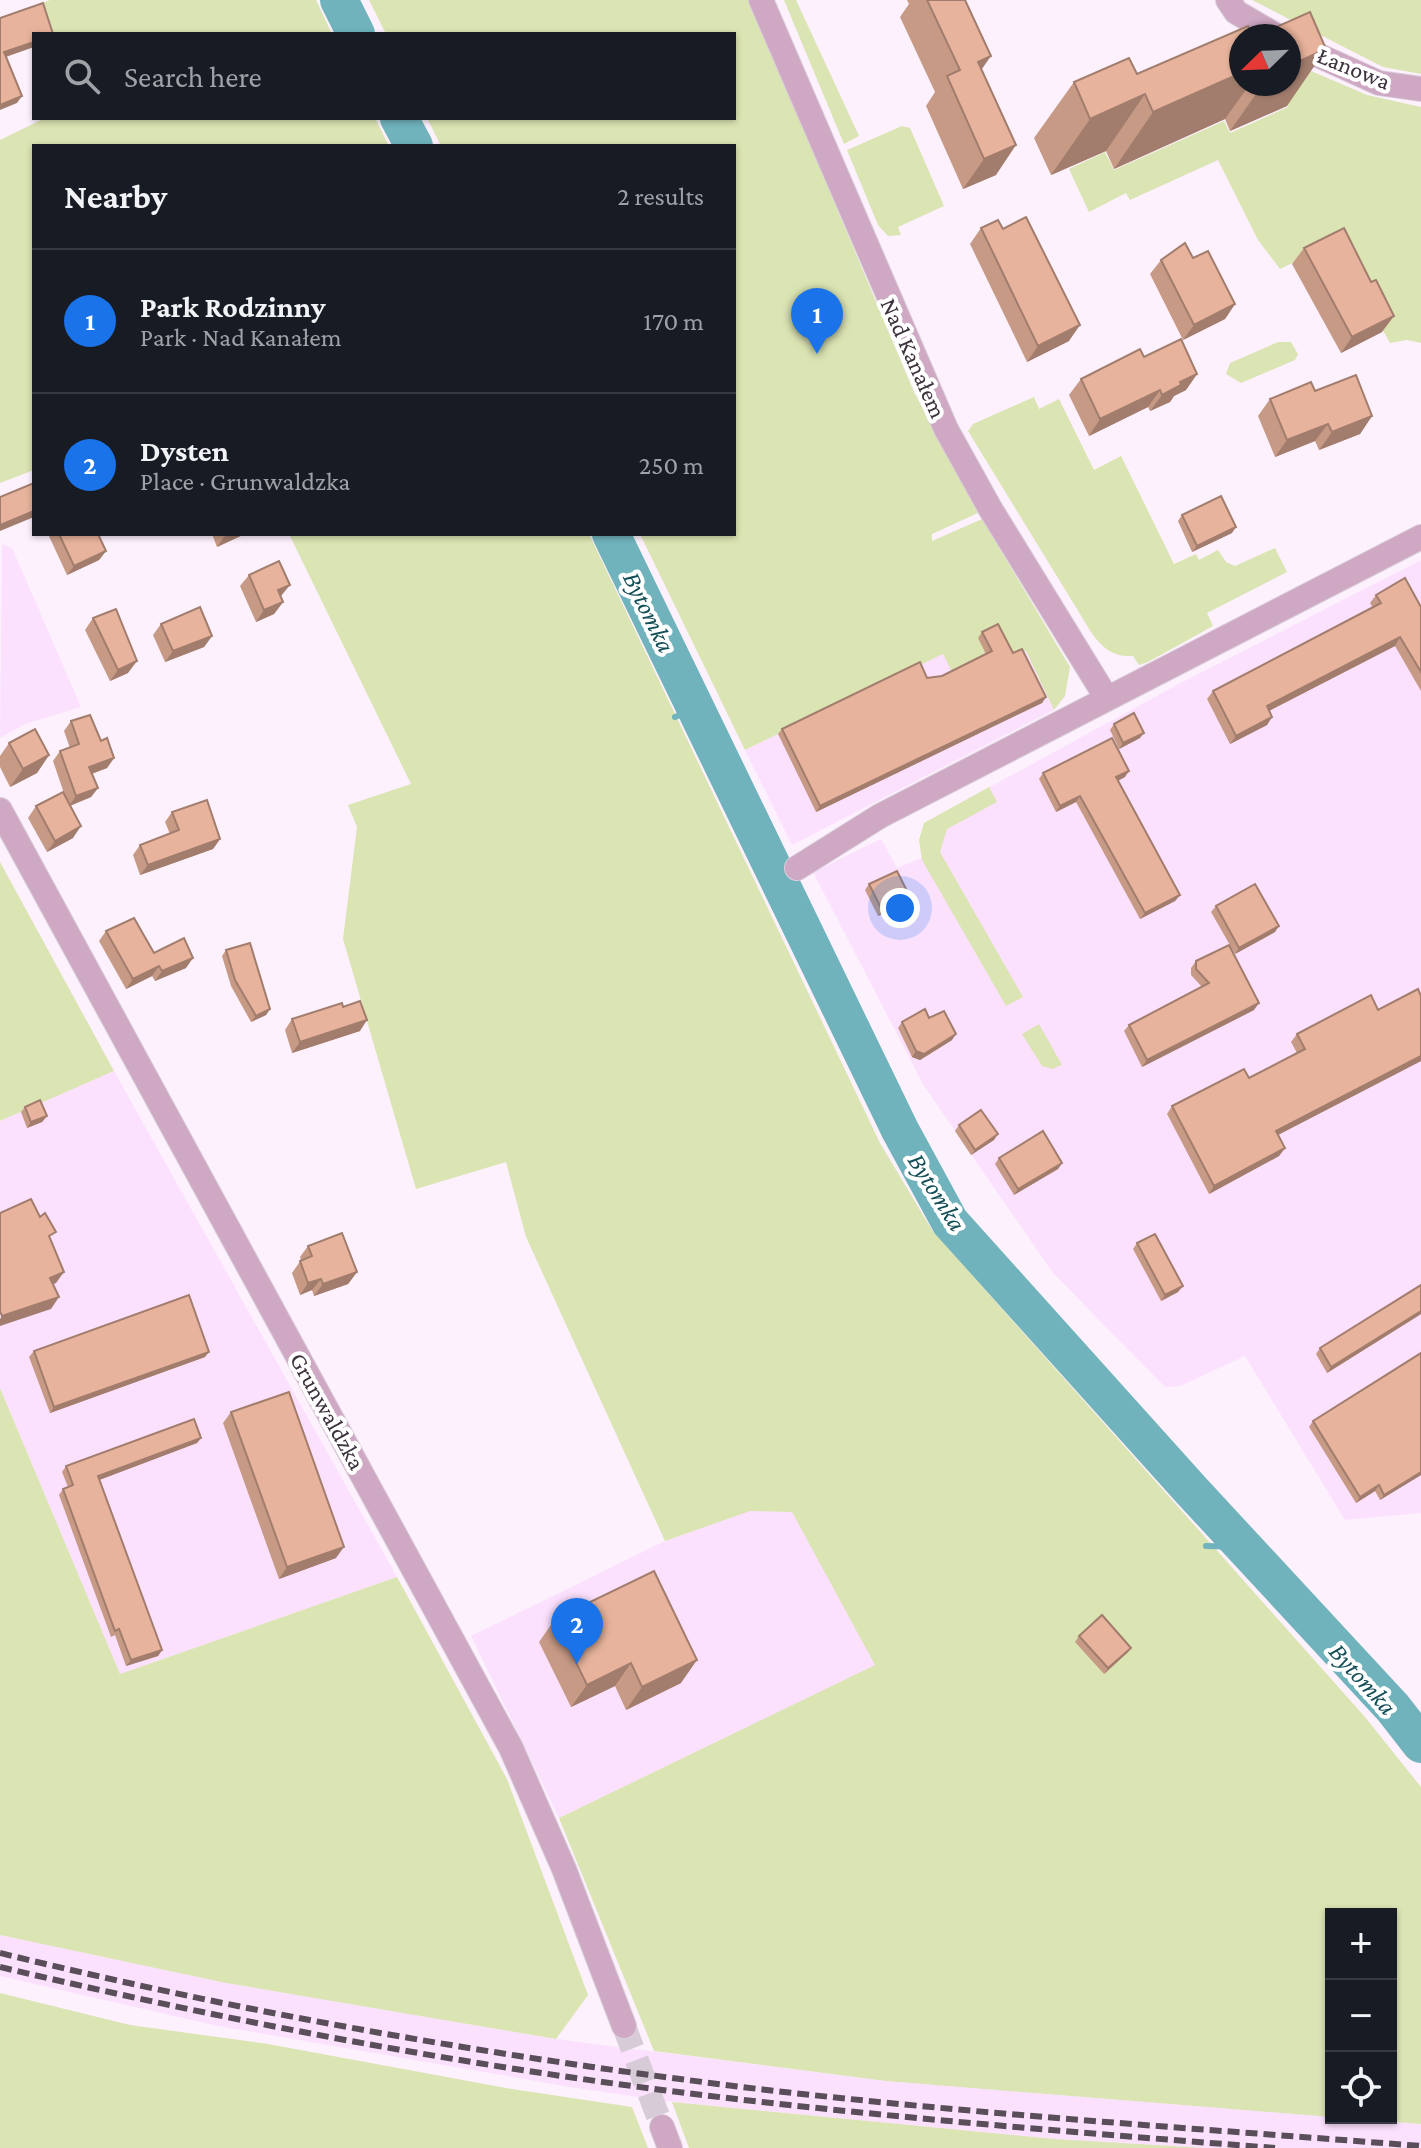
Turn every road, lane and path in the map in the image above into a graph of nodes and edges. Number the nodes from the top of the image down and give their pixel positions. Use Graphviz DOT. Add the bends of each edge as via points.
graph roads {
  1 [pos="761,0"];
  2 [pos="1232,6"];
  3 [pos="1259,24"];
  4 [pos="1301,47"];
  5 [pos="1421,89"];
  6 [pos="1421,537"];
  7 [pos="1106,697"];
  8 [pos="0,810"];
  9 [pos="797,868"];
  10 [pos="624,2026"];
  1 -- 7 [label="street, Nad Kanałem" via="946,429"];
  2 -- 3 [label="street"];
  4 -- 5 [label="street, Łanowa" via="1379,83"];
  6 -- 7 [label="street"];
  7 -- 9 [label="street" via="880,816"];
  8 -- 10 [label="street, Grunwaldzka" via="511,1748"];
}
